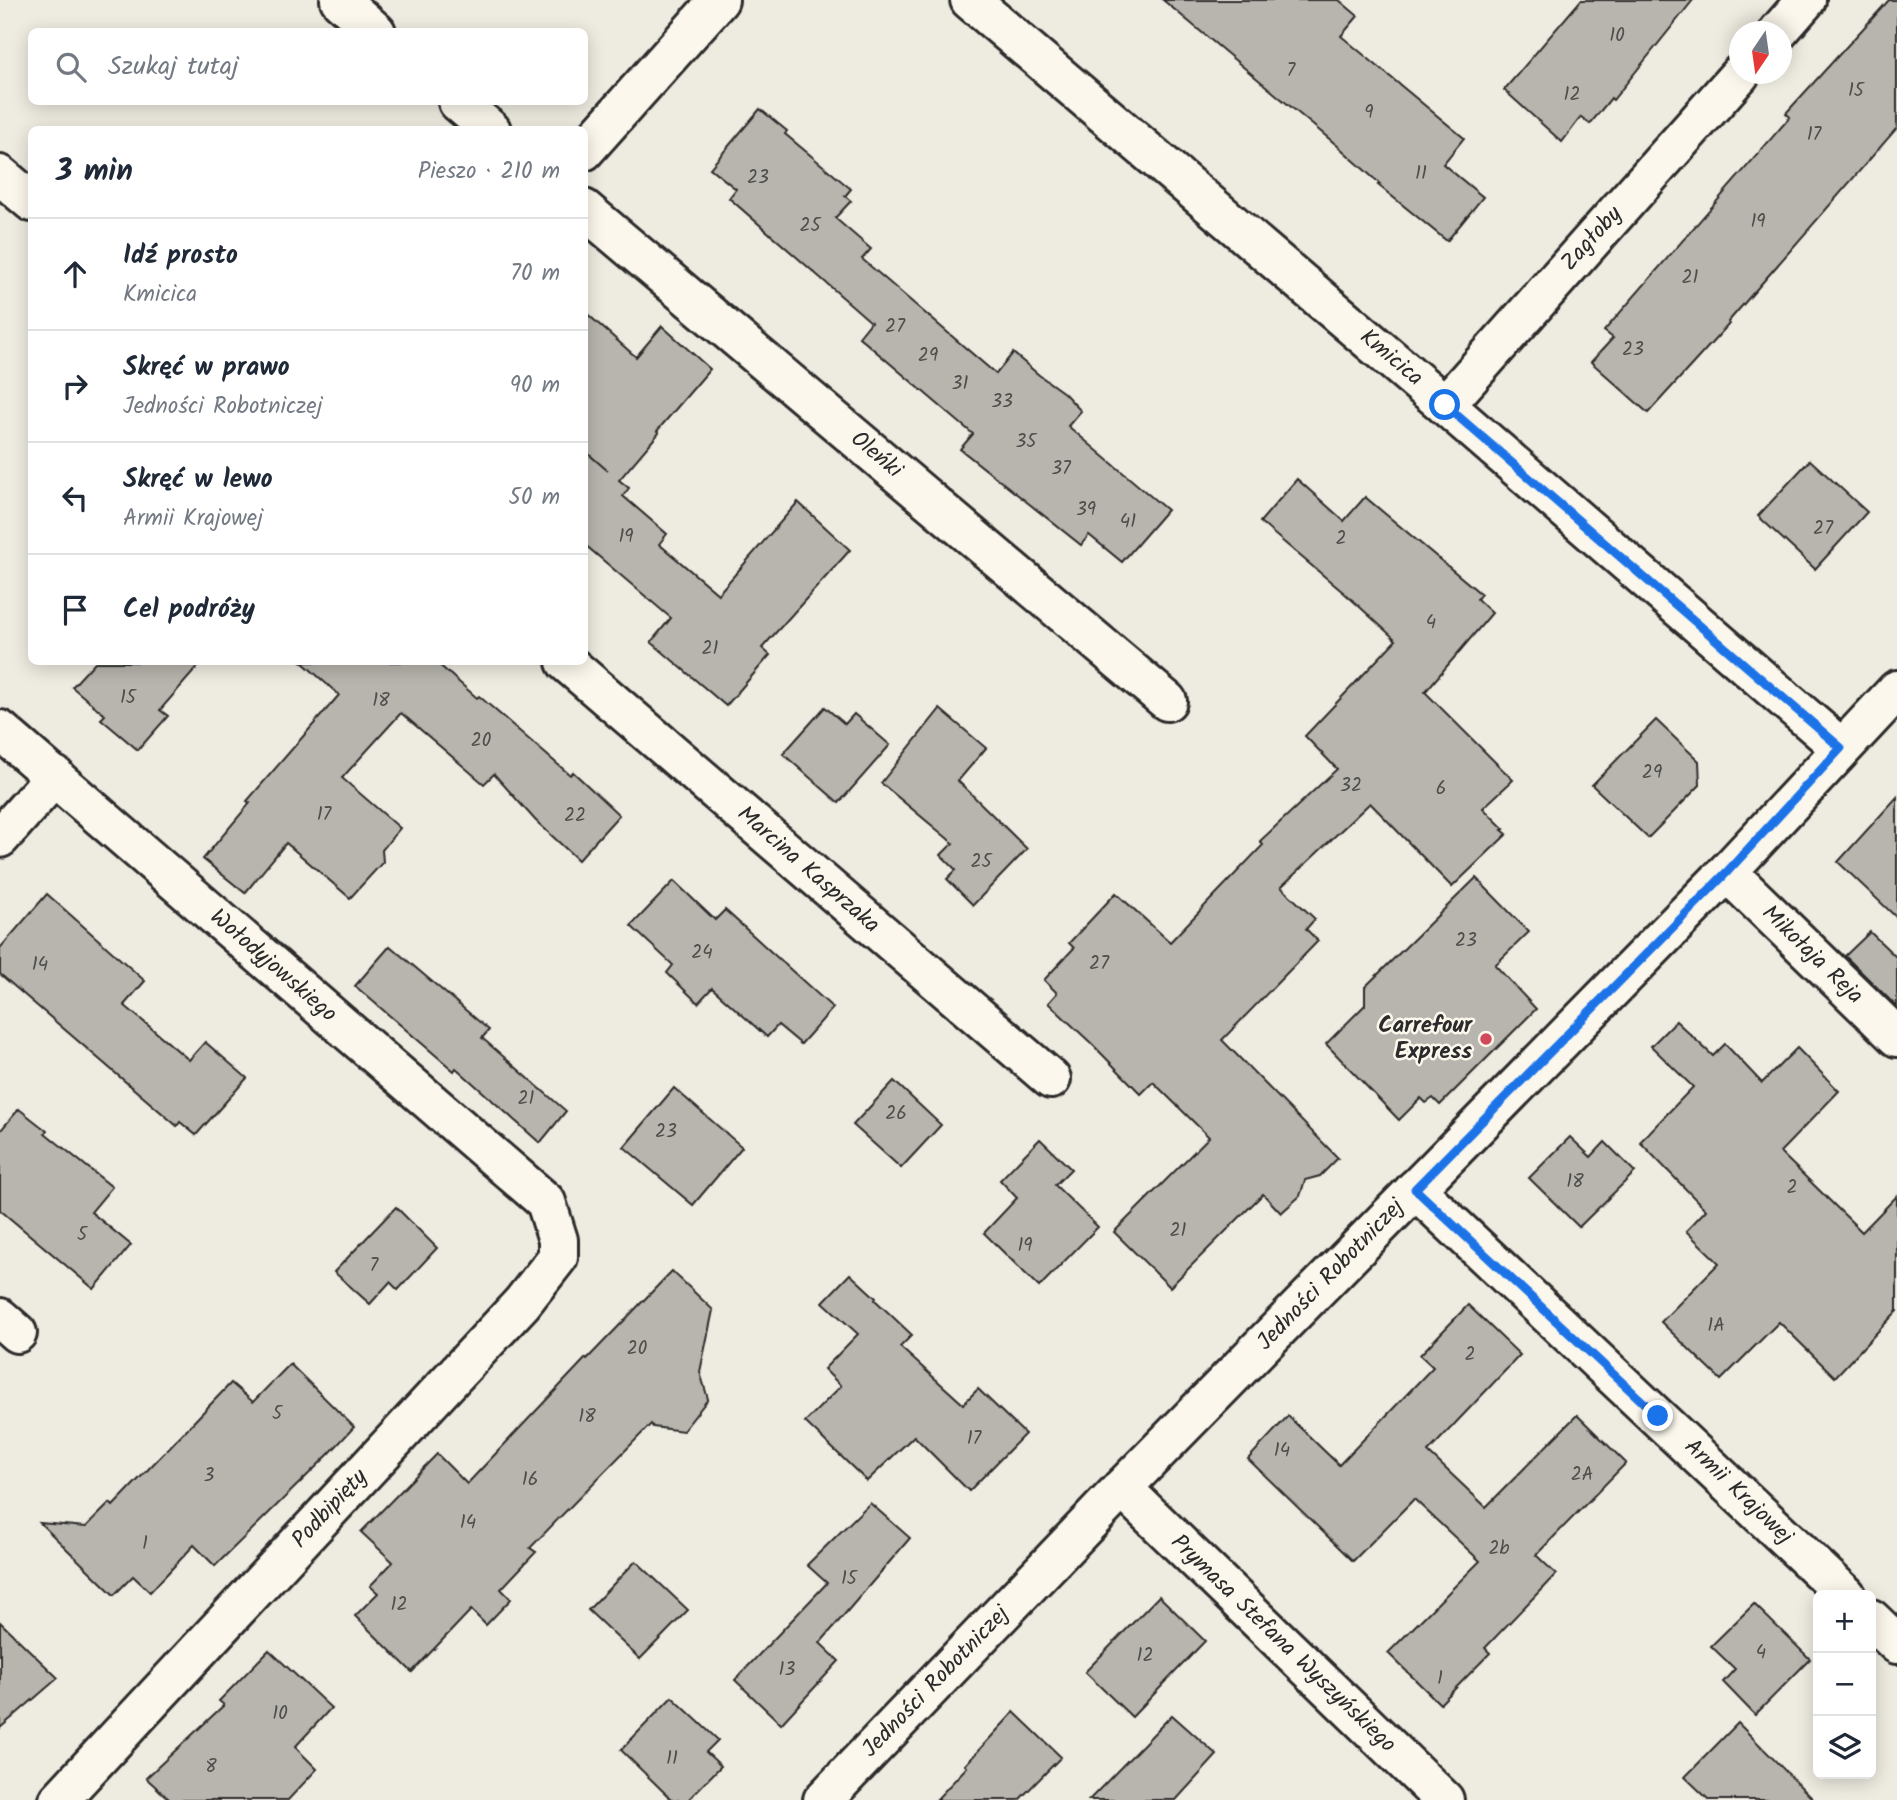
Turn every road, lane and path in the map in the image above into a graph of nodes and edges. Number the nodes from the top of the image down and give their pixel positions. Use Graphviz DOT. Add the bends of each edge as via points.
graph roads {
  1 [pos="340,0"];
  2 [pos="719,0"];
  3 [pos="970,0"];
  4 [pos="1806,0"];
  5 [pos="1788,21"];
  6 [pos="372,28"];
  7 [pos="1731,84"];
  8 [pos="462,105"];
  9 [pos="486,126"];
  10 [pos="588,147"];
  11 [pos="0,175"];
  12 [pos="28,199"];
  13 [pos="588,212"];
  14 [pos="1445,405"];
  15 [pos="569,665"];
  16 [pos="1897,690"];
  17 [pos="1167,701"];
  18 [pos="0,730"];
  19 [pos="1841,748"];
  20 [pos="55,776"];
  21 [pos="0,838"];
  22 [pos="1727,872"];
  23 [pos="1897,1037"];
  24 [pos="1051,1079"];
  25 [pos="1415,1189"];
  26 [pos="546,1202"];
  27 [pos="1122,1488"];
  28 [pos="1841,1590"];
  29 [pos="1876,1624"];
  30 [pos="1897,1644"];
  31 [pos="59,1800"];
  32 [pos="823,1800"];
  33 [pos="1444,1800"];
  1 -- 6 [label="street"];
  2 -- 10 [label="street"];
  3 -- 14 [label="street, Kmicica"];
  4 -- 5 [label="street"];
  7 -- 14 [label="street, Zagłoby"];
  8 -- 9 [label="street"];
  11 -- 12 [label="street"];
  13 -- 17 [label="street, Oleńki"];
  14 -- 19 [label="street, Kmicica"];
  15 -- 24 [label="street, Marcina Kasprzaka"];
  16 -- 19 [label="street, Jedności Robotniczej"];
  18 -- 20 [label="street, Wołodyjowskiego"];
  19 -- 22 [label="street, Jedności Robotniczej"];
  20 -- 21 [label="street"];
  20 -- 26 [label="street, Wołodyjowskiego"];
  22 -- 23 [label="street, Mikołaja Reja"];
  22 -- 25 [label="street, Jedności Robotniczej"];
  25 -- 27 [label="street, Jedności Robotniczej"];
  25 -- 28 [label="street, Armii Krajowej"];
  26 -- 31 [label="street, Podbipięty" via="558,1240 558,1257 522,1303"];
  27 -- 32 [label="street, Jedności Robotniczej"];
  27 -- 33 [label="street, Prymasa Stefana Wyszyńskiego"];
  29 -- 30 [label="street"];
}
